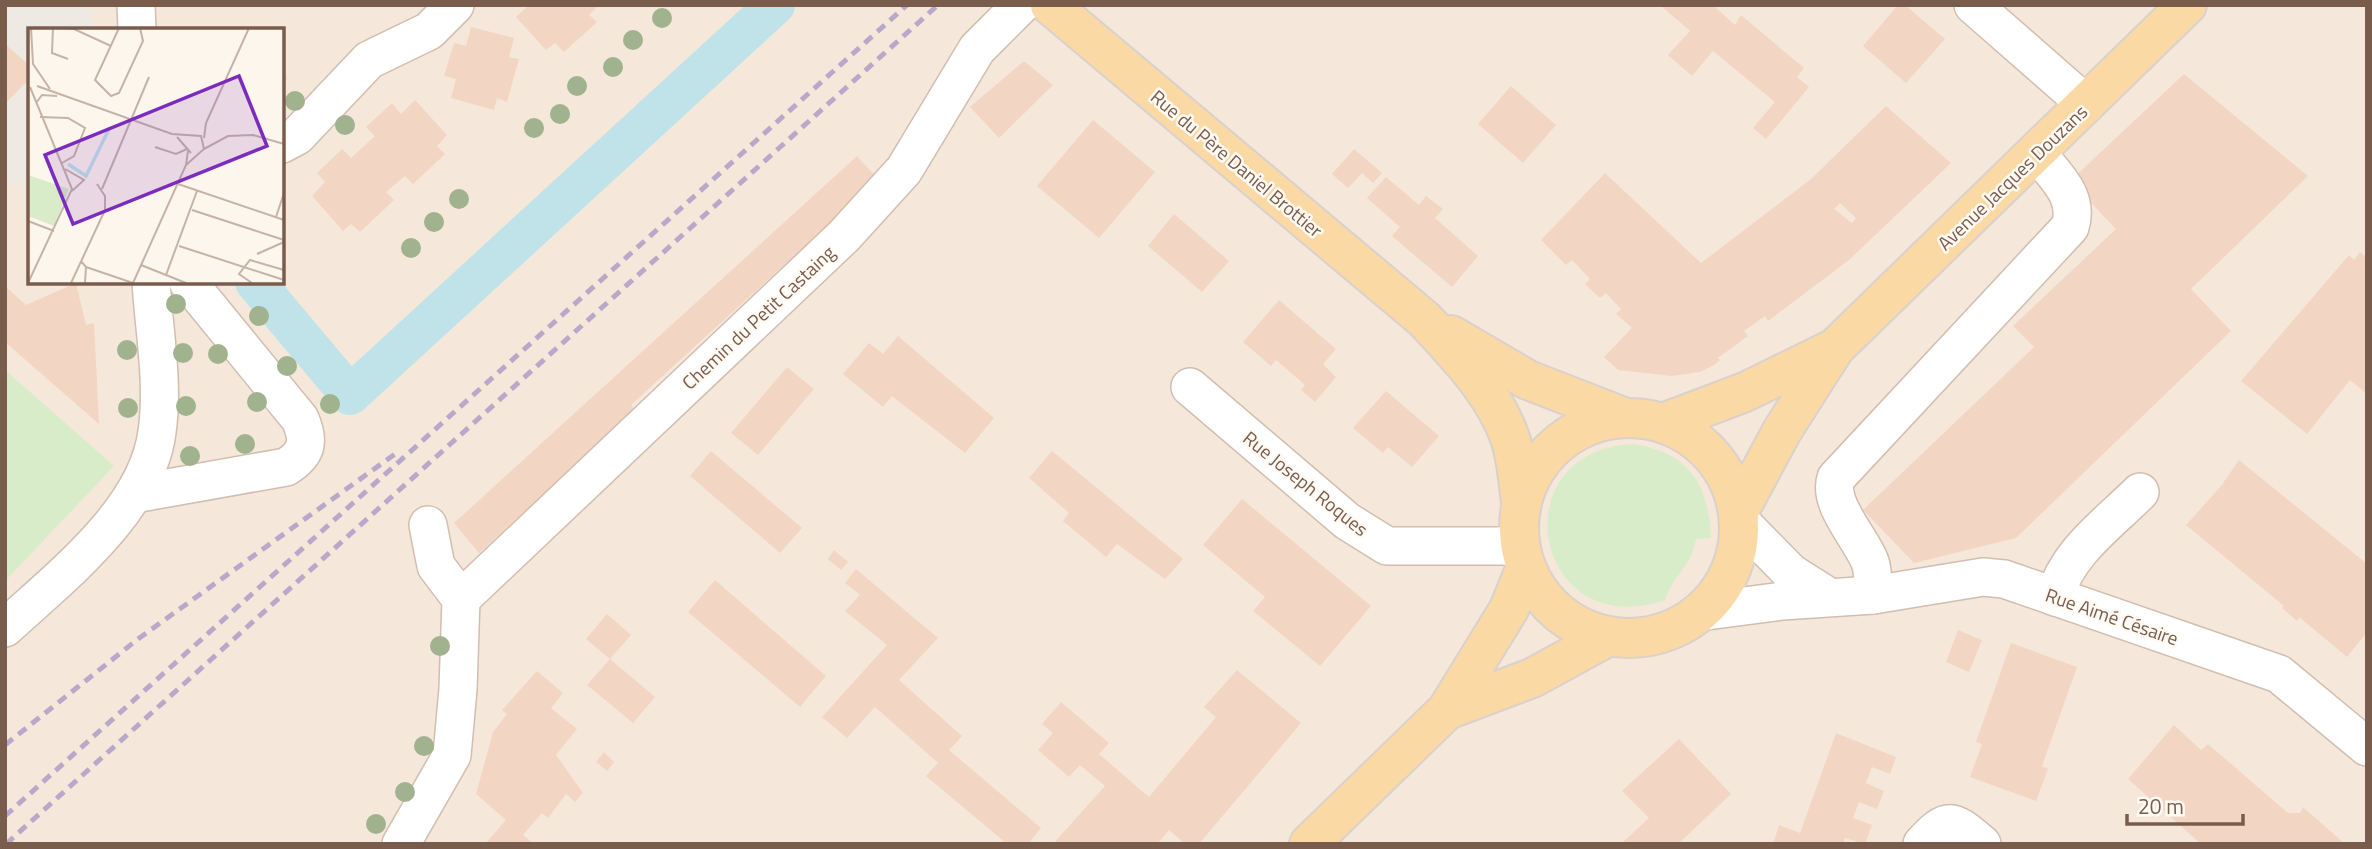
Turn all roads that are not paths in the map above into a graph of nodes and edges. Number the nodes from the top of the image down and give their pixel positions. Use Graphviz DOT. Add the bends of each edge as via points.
graph roads {
  1 [pos="136,5"];
  2 [pos="454,5"];
  3 [pos="1050,5"];
  4 [pos="1973,5"];
  5 [pos="2187,5"];
  6 [pos="1016,9"];
  7 [pos="137,28"];
  8 [pos="2086,104"];
  9 [pos="284,143"];
  10 [pos="2037,153"];
  11 [pos="151,284"];
  12 [pos="190,284"];
  13 [pos="1425,320"];
  14 [pos="1835,348"];
  15 [pos="1190,387"];
  16 [pos="1626,418"];
  17 [pos="1663,424"];
  18 [pos="2140,492"];
  19 [pos="134,494"];
  20 [pos="1521,502"];
  21 [pos="1738,517"];
  22 [pos="428,525"];
  23 [pos="1523,556"];
  24 [pos="1873,595"];
  25 [pos="1829,597"];
  26 [pos="2055,597"];
  27 [pos="461,599"];
  28 [pos="1699,612"];
  29 [pos="5,628"];
  30 [pos="1609,636"];
  31 [pos="1447,710"];
  32 [pos="2367,747"];
  33 [pos="401,844"];
  34 [pos="1309,844"];
  35 [pos="1922,844"];
  36 [pos="1982,844"];
  1 -- 7 [label="street"];
  2 -- 9 [label="street" via="429,31 369,60"];
  3 -- 13 [label="main road, Rue du Père Daniel Brottier"];
  4 -- 8 [label="street"];
  5 -- 8 [label="main road, Avenue Jacques Douzans"];
  6 -- 27 [label="street, Chemin du Petit Castaing" via="977,49 904,170 844,236"];
  8 -- 10 [label="main road, Avenue Jacques Douzans"];
  10 -- 14 [label="main road, Avenue Jacques Douzans"];
  10 -- 24 [label="street" via="2072,201 2070,227 1836,478 1833,488 1838,501 1871,565"];
  11 -- 19 [label="street" via="157,432"];
  12 -- 19 [label="street" via="300,419 307,435 306,448 286,467"];
  13 -- 16 [label="main road, Rue du Père Daniel Brottier" via="1528,380"];
  13 -- 20 [label="main road, Rue du Père Daniel Brottier" via="1470,370 1496,408 1511,439"];
  14 -- 17 [label="main road, Avenue Jacques Douzans" via="1745,392"];
  14 -- 21 [label="main road, Avenue Jacques Douzans" via="1782,431"];
  15 -- 23 [label="street, Rue Joseph Roques" via="1347,521 1387,546"];
  16 -- 17 [label="main road"];
  16 -- 20 [label="main road" via="1590,425 1559,443 1542,459"];
  17 -- 21 [label="main road" via="1685,433 1721,468"];
  18 -- 26 [label="street" via="2077,553 2060,577"];
  19 -- 29 [label="street" via="93,545"];
  20 -- 23 [label="main road"];
  21 -- 25 [label="street" via="1791,573"];
  21 -- 28 [label="main road" via="1730,571 1717,594"];
  22 -- 27 [label="street" via="436,566"];
  23 -- 30 [label="main road" via="1542,596 1559,612 1579,626"];
  23 -- 31 [label="main road" via="1509,609"];
  24 -- 25 [label="street, Rue Aimé Césaire"];
  24 -- 26 [label="street, Rue Aimé Césaire" via="1983,577 2004,579"];
  25 -- 28 [label="street, Rue Aimé Césaire"];
  26 -- 32 [label="street, Rue Aimé Césaire" via="2279,674"];
  27 -- 33 [label="street" via="452,755"];
  28 -- 30 [label="main road" via="1657,634"];
  30 -- 31 [label="main road" via="1532,678"];
  31 -- 34 [label="main road"];
  35 -- 36 [label="street" via="1948,822 1958,824"];
}
